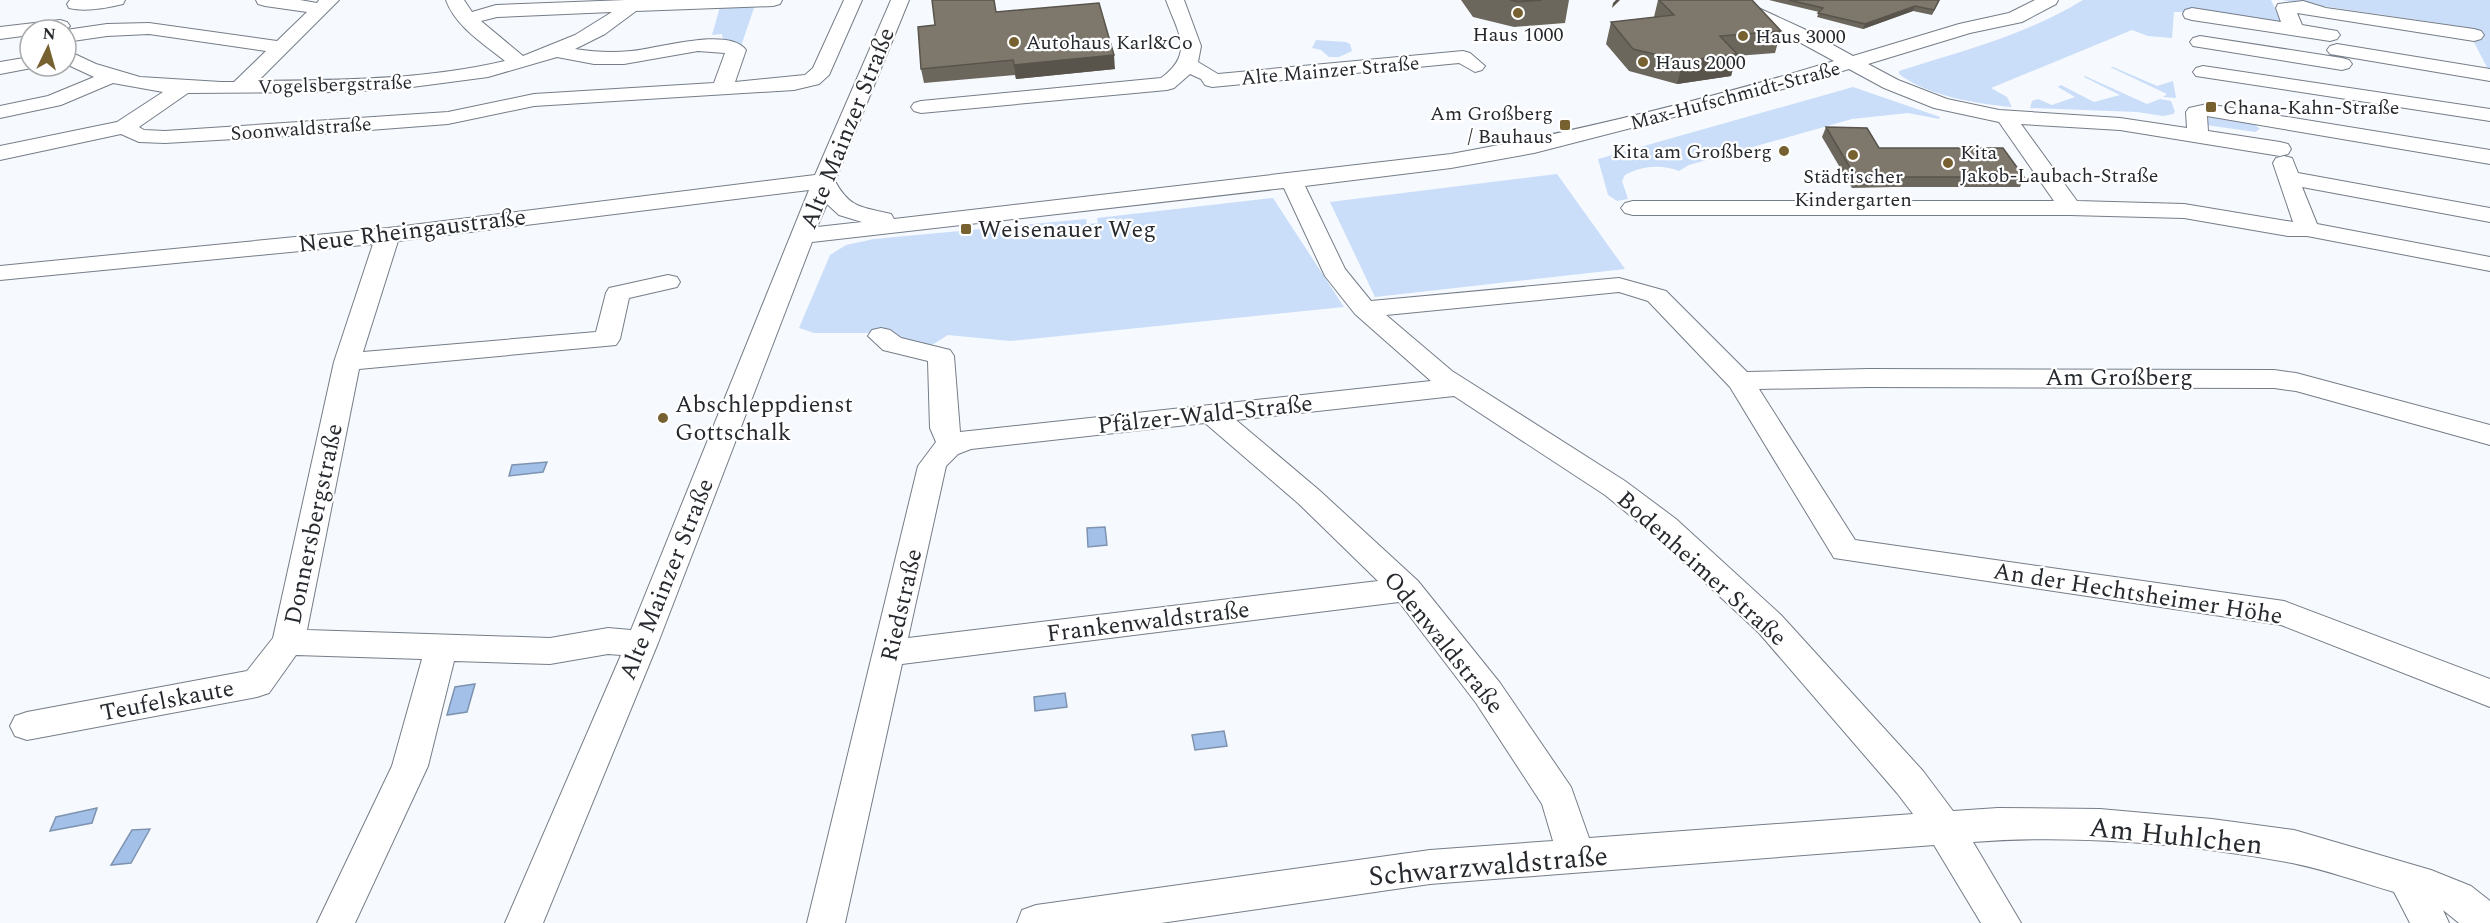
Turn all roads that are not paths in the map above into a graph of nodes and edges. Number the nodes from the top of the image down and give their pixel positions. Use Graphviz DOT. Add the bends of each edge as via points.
graph roads {
  1 [pos="116,0"];
  2 [pos="265,0"];
  3 [pos="455,0"];
  4 [pos="769,0"];
  5 [pos="773,0"];
  6 [pos="853,0"];
  7 [pos="900,0"];
  8 [pos="1175,0"];
  9 [pos="1726,0"];
  10 [pos="2015,0"];
  11 [pos="2049,0"];
  12 [pos="78,2"];
  13 [pos="635,3"];
  14 [pos="326,4"];
  15 [pos="2325,13"];
  16 [pos="2192,14"];
  17 [pos="69,18"];
  18 [pos="469,19"];
  19 [pos="1966,28"];
  20 [pos="2294,29"];
  21 [pos="18,32"];
  22 [pos="78,32"];
  23 [pos="0,33"];
  24 [pos="2474,35"];
  25 [pos="1810,40"];
  26 [pos="2200,42"];
  27 [pos="1913,46"];
  28 [pos="282,47"];
  29 [pos="2336,50"];
  30 [pos="555,51"];
  31 [pos="78,63"];
  32 [pos="520,63"];
  33 [pos="1854,63"];
  34 [pos="18,65"];
  35 [pos="1188,65"];
  36 [pos="1475,66"];
  37 [pos="0,68"];
  38 [pos="2203,72"];
  39 [pos="471,75"];
  40 [pos="2490,75"];
  41 [pos="112,76"];
  42 [pos="184,87"];
  43 [pos="239,88"];
  44 [pos="722,89"];
  45 [pos="2355,94"];
  46 [pos="921,107"];
  47 [pos="480,111"];
  48 [pos="0,112"];
  49 [pos="2490,115"];
  50 [pos="2016,118"];
  51 [pos="124,127"];
  52 [pos="2277,134"];
  53 [pos="2375,140"];
  54 [pos="0,153"];
  55 [pos="2490,157"];
  56 [pos="2490,165"];
  57 [pos="2289,178"];
  58 [pos="824,181"];
  59 [pos="1292,181"];
  60 [pos="1633,208"];
  61 [pos="2070,208"];
  62 [pos="2490,214"];
  63 [pos="931,221"];
  64 [pos="2307,229"];
  65 [pos="388,235"];
  66 [pos="803,236"];
  67 [pos="2490,264"];
  68 [pos="0,273"];
  69 [pos="668,282"];
  70 [pos="1364,309"];
  71 [pos="881,336"];
  72 [pos="347,362"];
  73 [pos="1740,381"];
  74 [pos="1459,387"];
  75 [pos="1212,414"];
  76 [pos="2490,435"];
  77 [pos="951,445"];
  78 [pos="1407,589"];
  79 [pos="288,642"];
  80 [pos="642,643"];
  81 [pos="441,648"];
  82 [pos="890,653"];
  83 [pos="2490,693"];
  84 [pos="27,726"];
  85 [pos="1943,827"];
  86 [pos="1576,856"];
  87 [pos="2406,878"];
  88 [pos="336,923"];
  89 [pos="524,923"];
  90 [pos="826,923"];
  91 [pos="1036,923"];
  92 [pos="2002,923"];
  93 [pos="2430,923"];
  94 [pos="2487,923"];
  1 -- 12 [label="street"];
  2 -- 14 [label="street"];
  3 -- 18 [label="street" via="457,8"];
  4 -- 5 [label="street"];
  4 -- 13 [label="street"];
  6 -- 44 [label="street, Soonwaldstraße" via="822,71 812,80"];
  7 -- 58 [label="street, Alte Mainzer Straße"];
  8 -- 35 [label="street" via="1193,47"];
  9 -- 25 [label="street, Max-Hufschmidt-Straße"];
  10 -- 19 [label="street, Max-Hufschmidt-Straße"];
  11 -- 19 [label="street, Max-Hufschmidt-Straße" via="2015,18"];
  12 -- 17 [label="street"];
  13 -- 18 [label="street" via="496,11"];
  13 -- 30 [label="street, Vogelsbergstraße" via="589,35"];
  14 -- 28 [label="street"];
  15 -- 20 [label="street" via="2303,7 2285,8"];
  15 -- 24 [label="street"];
  15 -- 29 [label="street"];
  16 -- 20 [label="street"];
  18 -- 32 [label="street"];
  19 -- 27 [label="street, Max-Hufschmidt-Straße"];
  20 -- 29 [label="street"];
  21 -- 23 [label="street, Vogelsbergstraße"];
  22 -- 28 [label="street, Vogelsbergstraße" via="157,29"];
  25 -- 27 [label="street, Max-Hufschmidt-Straße" via="1871,48"];
  25 -- 33 [label="street, Max-Hufschmidt-Straße"];
  26 -- 29 [label="street"];
  27 -- 33 [label="street, Max-Hufschmidt-Straße"];
  28 -- 43 [label="street"];
  29 -- 40 [label="street"];
  29 -- 45 [label="street"];
  30 -- 32 [label="street, Vogelsbergstraße"];
  30 -- 44 [label="street" via="601,59 700,46 728,47 736,50"];
  31 -- 41 [label="street, Vogelsbergstraße"];
  32 -- 39 [label="street, Vogelsbergstraße"];
  33 -- 50 [label="street" via="1920,97"];
  33 -- 59 [label="street, Max-Hufschmidt-Straße" via="1547,143 1451,161"];
  34 -- 37 [label="street"];
  35 -- 36 [label="street, Alte Mainzer Straße" via="1212,81 1463,57"];
  35 -- 46 [label="street" via="1167,84"];
  38 -- 45 [label="street"];
  39 -- 43 [label="street, Vogelsbergstraße" via="397,83"];
  39 -- 47 [label="street"];
  41 -- 42 [label="street, Vogelsbergstraße"];
  41 -- 48 [label="street" via="54,101"];
  42 -- 43 [label="street, Vogelsbergstraße"];
  42 -- 51 [label="street"];
  44 -- 47 [label="street, Soonwaldstraße" via="534,100"];
  45 -- 49 [label="street"];
  45 -- 53 [label="street"];
  47 -- 51 [label="street, Soonwaldstraße" via="448,118 165,137 139,136"];
  50 -- 52 [label="street"];
  50 -- 61 [label="street"];
  51 -- 54 [label="street"];
  52 -- 53 [label="street"];
  52 -- 57 [label="street"];
  53 -- 55 [label="street"];
  53 -- 56 [label="street"];
  57 -- 62 [label="street"];
  57 -- 64 [label="street"];
  58 -- 63 [label="street" via="839,206 850,213"];
  58 -- 65 [label="street, Neue Rheingaustraße"];
  58 -- 66 [label="street, Alte Mainzer Straße"];
  59 -- 63 [label="street"];
  59 -- 70 [label="street, Bodenheimer Straße" via="1334,270"];
  60 -- 61 [label="street" via="1662,199"];
  61 -- 64 [label="street" via="2184,211"];
  63 -- 66 [label="street"];
  64 -- 67 [label="street"];
  65 -- 68 [label="street, Neue Rheingaustraße"];
  65 -- 72 [label="street, Donnersbergstraße"];
  66 -- 80 [label="street, Alte Mainzer Straße"];
  69 -- 72 [label="street" via="618,293 608,339"];
  70 -- 73 [label="street" via="1619,285 1657,296"];
  70 -- 74 [label="street, Bodenheimer Straße"];
  71 -- 77 [label="street" via="892,344 941,356 944,428"];
  72 -- 79 [label="street, Donnersbergstraße"];
  73 -- 76 [label="street, Am Großberg" via="2274,379"];
  73 -- 83 [label="street, An der Hechtsheimer Höhe" via="1845,550 2283,613"];
  74 -- 75 [label="street, Pfälzer-Wald-Straße"];
  74 -- 85 [label="street, Bodenheimer Straße" via="1615,488 1726,582 1770,624 1855,718 1911,782"];
  75 -- 77 [label="street, Pfälzer-Wald-Straße" via="971,439"];
  75 -- 78 [label="street, Odenwaldstraße" via="1309,497"];
  77 -- 82 [label="street, Riedstraße" via="932,466"];
  78 -- 82 [label="street, Frankenwaldstraße"];
  78 -- 86 [label="street, Odenwaldstraße" via="1488,693 1558,798"];
  79 -- 81 [label="street, Donnersbergstraße"];
  79 -- 84 [label="street, Teufelskaute" via="257,682"];
  80 -- 81 [label="street, Donnersbergstraße" via="608,641 550,651"];
  80 -- 89 [label="street, Alte Mainzer Straße"];
  81 -- 88 [label="street" via="410,766"];
  82 -- 90 [label="street, Riedstraße"];
  85 -- 86 [label="street, Schwarzwaldstraße"];
  85 -- 87 [label="street, Am Huhlchen" via="2100,825 2212,835 2294,847"];
  85 -- 92 [label="street, Bodenheimer Straße"];
  86 -- 91 [label="street, Schwarzwaldstraße" via="1430,867"];
  87 -- 93 [label="street"];
  87 -- 94 [label="street, Am Huhlchen" via="2458,898"];
}
